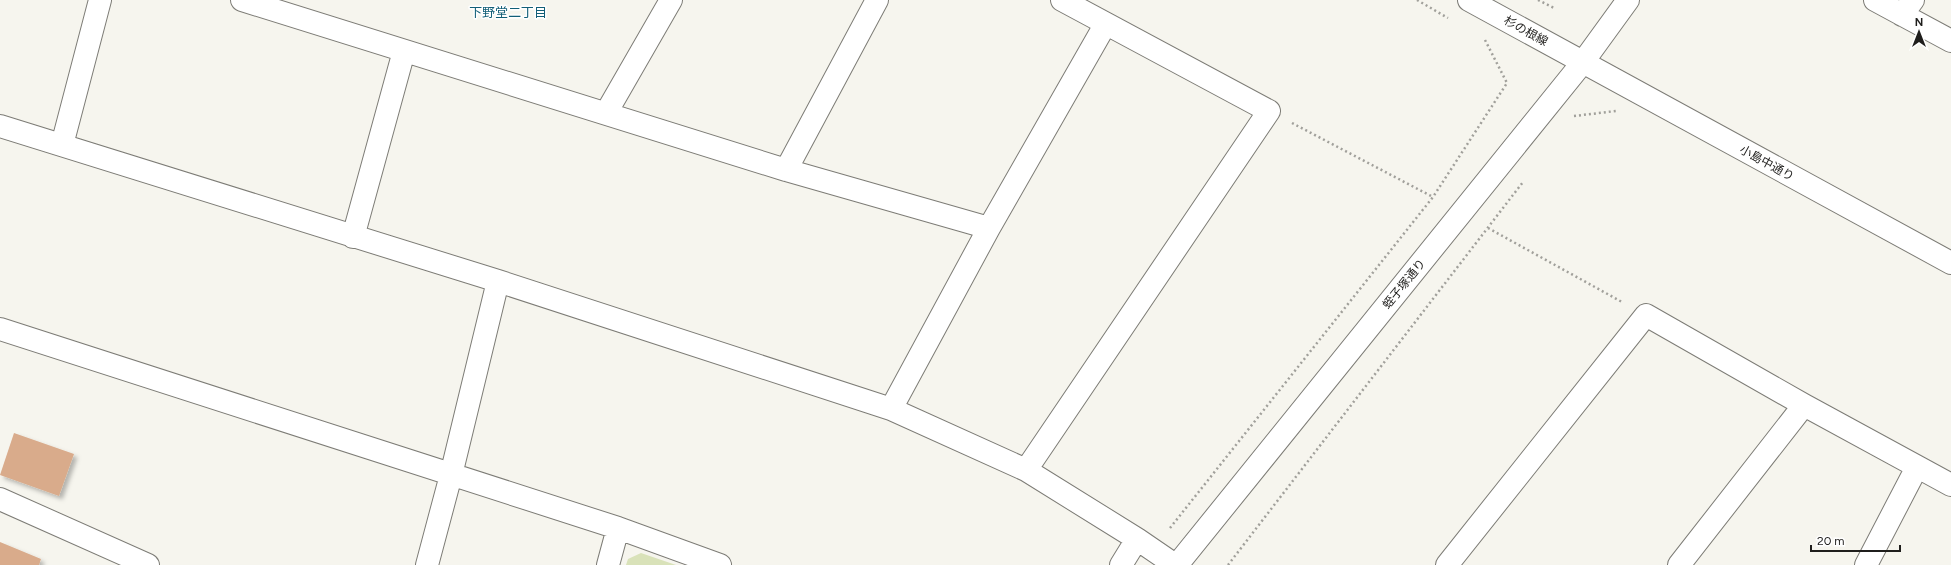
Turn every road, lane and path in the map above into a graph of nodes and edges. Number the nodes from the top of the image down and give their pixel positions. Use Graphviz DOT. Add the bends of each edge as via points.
graph roads {
  1 [pos="100,0"];
  2 [pos="242,0"];
  3 [pos="670,0"];
  4 [pos="877,0"];
  5 [pos="1062,0"];
  6 [pos="1417,0"];
  7 [pos="1469,0"];
  8 [pos="1538,0"];
  9 [pos="1628,0"];
  10 [pos="1874,0"];
  11 [pos="1554,8"];
  12 [pos="1908,8"];
  13 [pos="1451,19"];
  14 [pos="1106,25"];
  15 [pos="1484,39"];
  16 [pos="1951,40"];
  17 [pos="404,51"];
  18 [pos="1583,62"];
  19 [pos="1269,110"];
  20 [pos="606,112"];
  21 [pos="0,126"];
  22 [pos="62,145"];
  23 [pos="786,170"];
  24 [pos="1433,197"];
  25 [pos="989,228"];
  26 [pos="353,237"];
  27 [pos="1951,263"];
  28 [pos="498,281"];
  29 [pos="1646,315"];
  30 [pos="0,328"];
  31 [pos="1804,405"];
  32 [pos="891,409"];
  33 [pos="1917,467"];
  34 [pos="1026,470"];
  35 [pos="451,475"];
  36 [pos="1951,486"];
  37 [pos="0,499"];
  38 [pos="618,528"];
  39 [pos="1169,529"];
  40 [pos="1137,539"];
  41 [pos="148,565"];
  42 [pos="426,565"];
  43 [pos="608,565"];
  44 [pos="720,565"];
  45 [pos="1121,565"];
  46 [pos="1176,565"];
  47 [pos="1228,565"];
  48 [pos="1447,565"];
  49 [pos="1679,565"];
  50 [pos="1866,565"];
  1 -- 22 [label="street"];
  2 -- 17 [label="street"];
  3 -- 20 [label="street"];
  4 -- 23 [label="street"];
  5 -- 14 [label="street"];
  6 -- 13 [label="path"];
  7 -- 18 [label="street, 杉の根線"];
  8 -- 11 [label="path"];
  9 -- 18 [label="street, 蛭子塚通り"];
  10 -- 12 [label="street"];
  12 -- 16 [label="street"];
  14 -- 19 [label="street"];
  14 -- 25 [label="street"];
  15 -- 24 [label="path" via="1507,83"];
  17 -- 20 [label="street"];
  17 -- 26 [label="street"];
  18 -- 27 [label="street, 小島中通り"];
  18 -- 46 [label="street, 蛭子塚通り"];
  19 -- 24 [label="path"];
  19 -- 34 [label="street"];
  20 -- 23 [label="street"];
  21 -- 22 [label="street"];
  22 -- 26 [label="street"];
  23 -- 25 [label="street"];
  24 -- 39 [label="path"];
  25 -- 32 [label="street"];
  26 -- 28 [label="street"];
  28 -- 32 [label="street"];
  28 -- 35 [label="street"];
  29 -- 31 [label="street"];
  29 -- 47 [label="path" via="1488,228"];
  29 -- 48 [label="street"];
  30 -- 35 [label="street"];
  31 -- 33 [label="street"];
  31 -- 49 [label="street"];
  32 -- 34 [label="street"];
  33 -- 36 [label="street"];
  33 -- 50 [label="street"];
  34 -- 40 [label="street"];
  35 -- 38 [label="street"];
  35 -- 42 [label="street"];
  37 -- 41 [label="street"];
  38 -- 43 [label="street"];
  38 -- 44 [label="street"];
  40 -- 45 [label="street"];
  40 -- 46 [label="street"];
}
